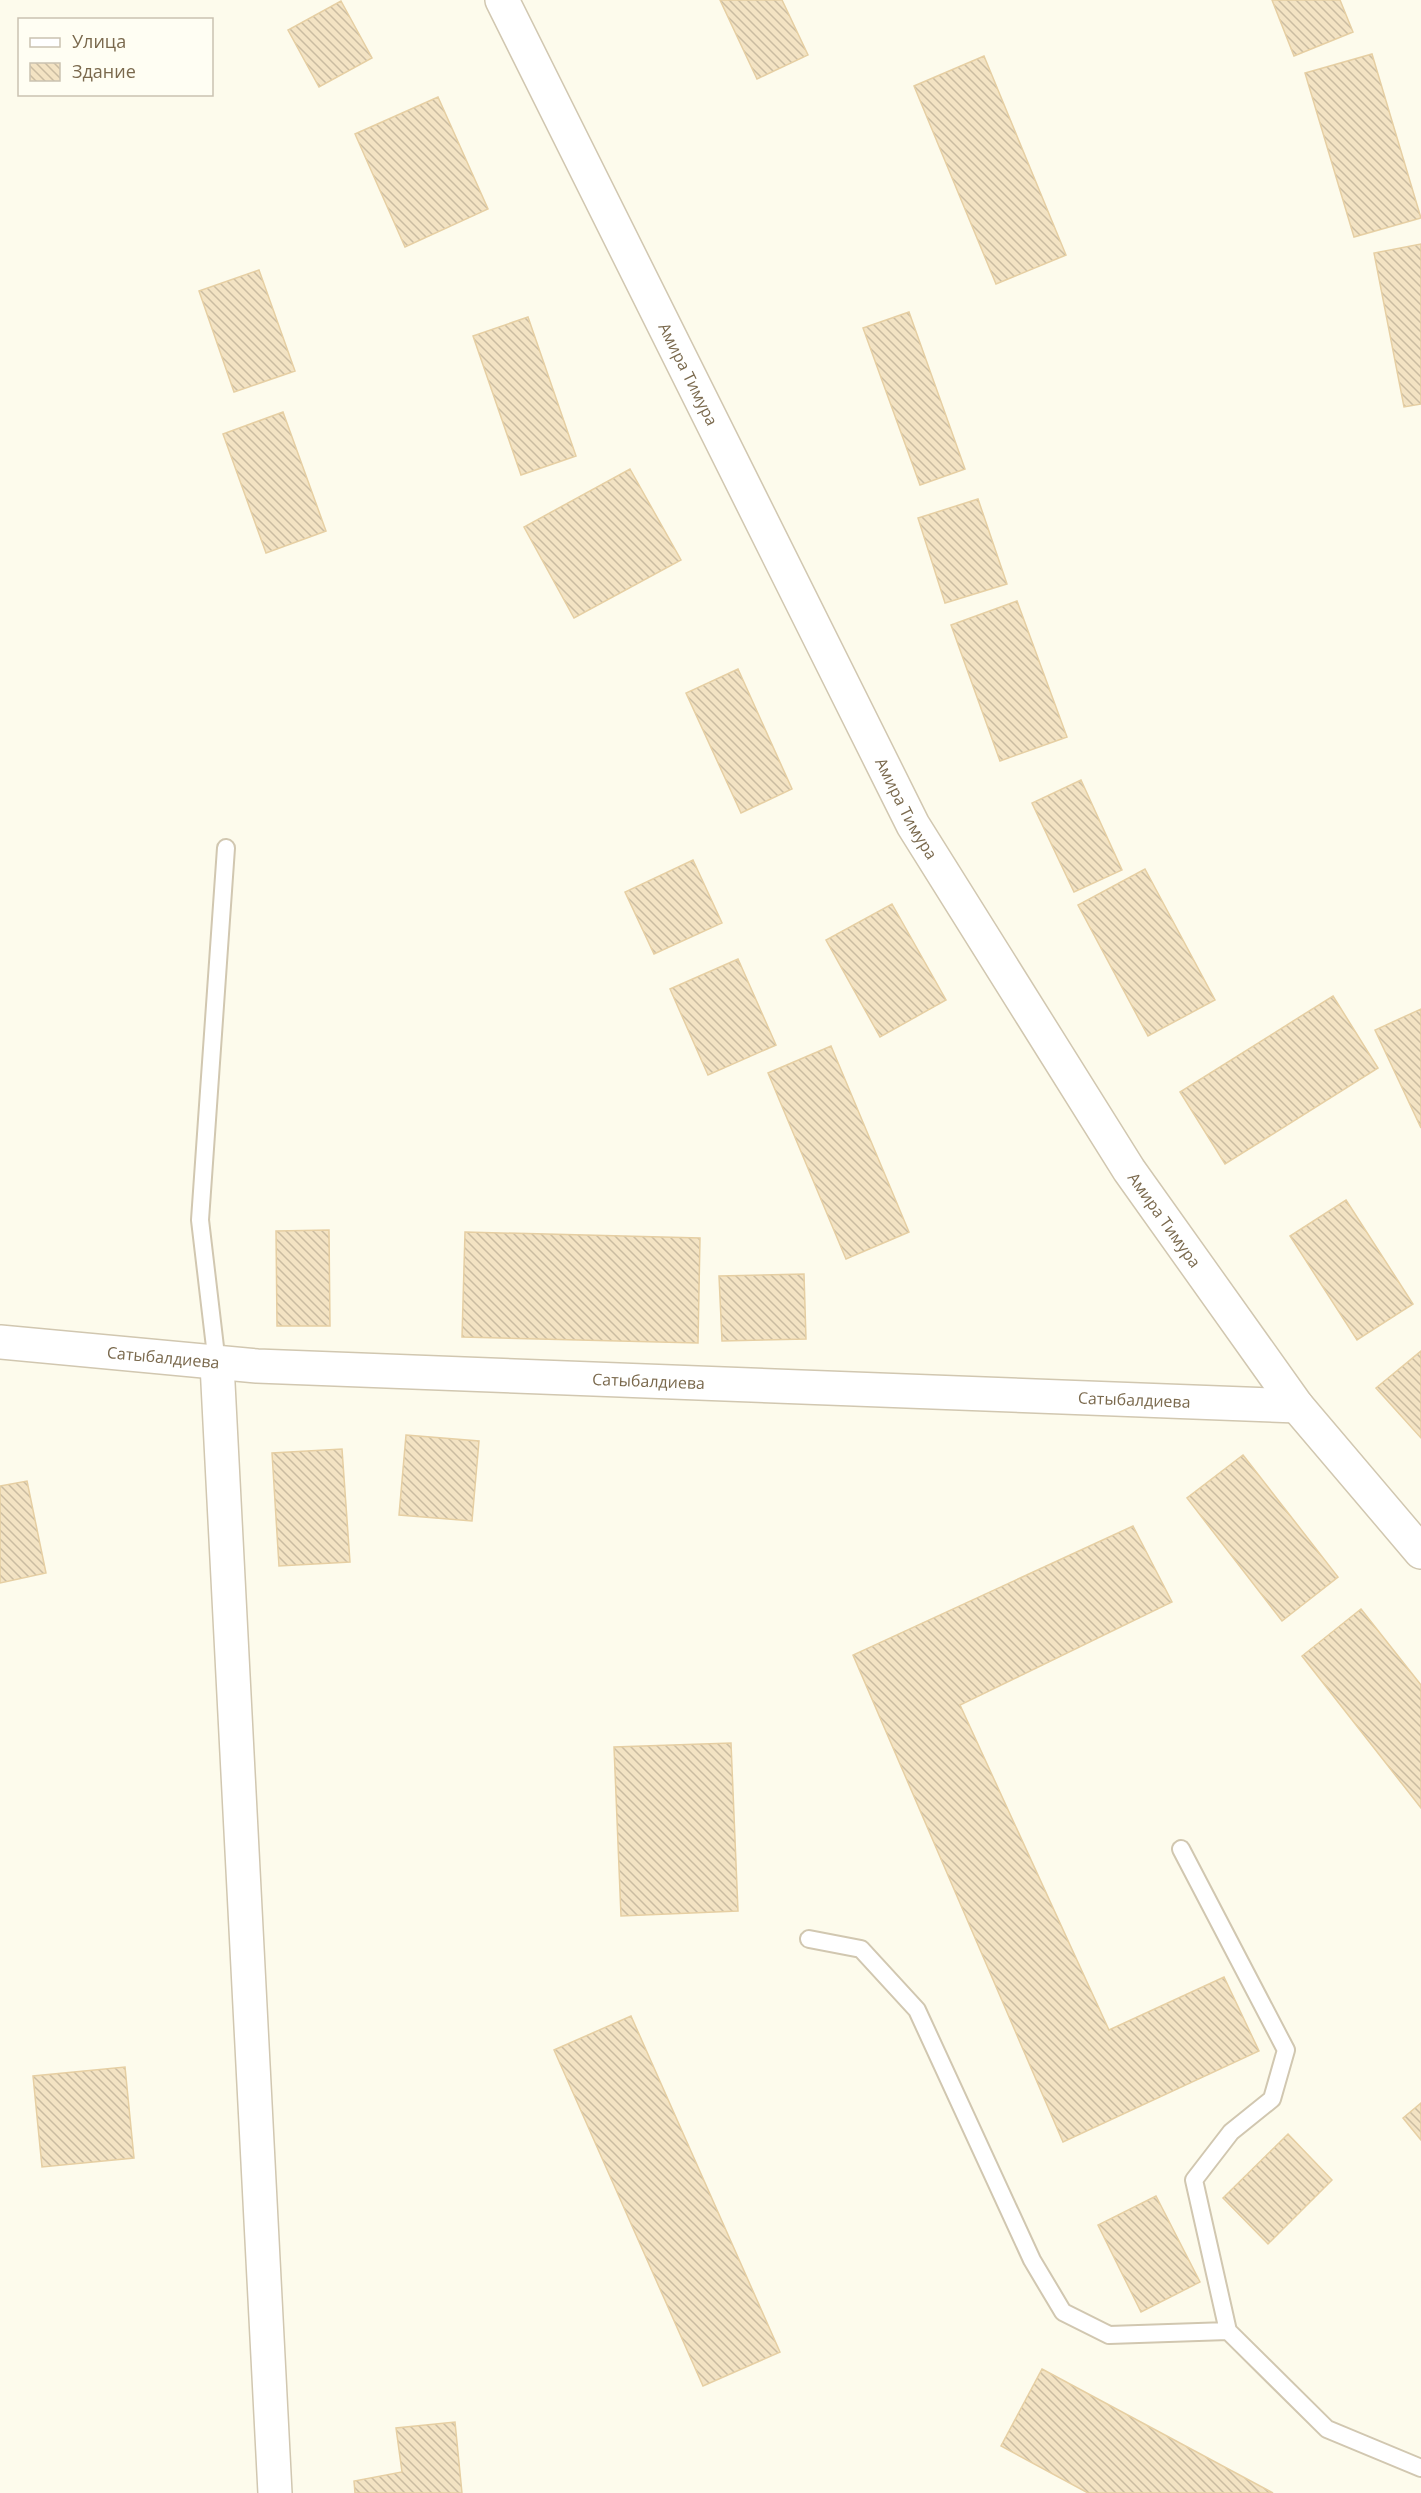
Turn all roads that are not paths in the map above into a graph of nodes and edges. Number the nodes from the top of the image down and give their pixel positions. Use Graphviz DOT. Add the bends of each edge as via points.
graph roads {
  1 [pos="502,0"];
  2 [pos="226,848"];
  3 [pos="0,1342"];
  4 [pos="218,1364"];
  5 [pos="1296,1406"];
  6 [pos="1421,1552"];
  7 [pos="1181,1849"];
  8 [pos="809,1939"];
  9 [pos="1228,2331"];
  10 [pos="1421,2468"];
  11 [pos="275,2493"];
  1 -- 5 [label="street, Амира Тимура" via="913,825 1129,1170"];
  2 -- 4 [label="lane" via="200,1220"];
  3 -- 4 [label="street, Сатыбалдиева"];
  4 -- 5 [label="street, Сатыбалдиева"];
  4 -- 11 [label="street"];
  5 -- 6 [label="street, Амира Тимура"];
  7 -- 9 [label="lane" via="1286,2050 1272,2099 1231,2133 1194,2180"];
  8 -- 9 [label="lane" via="861,1949 917,2010 1032,2260 1064,2312 1110,2335"];
  9 -- 10 [label="lane" via="1327,2429"];
}
